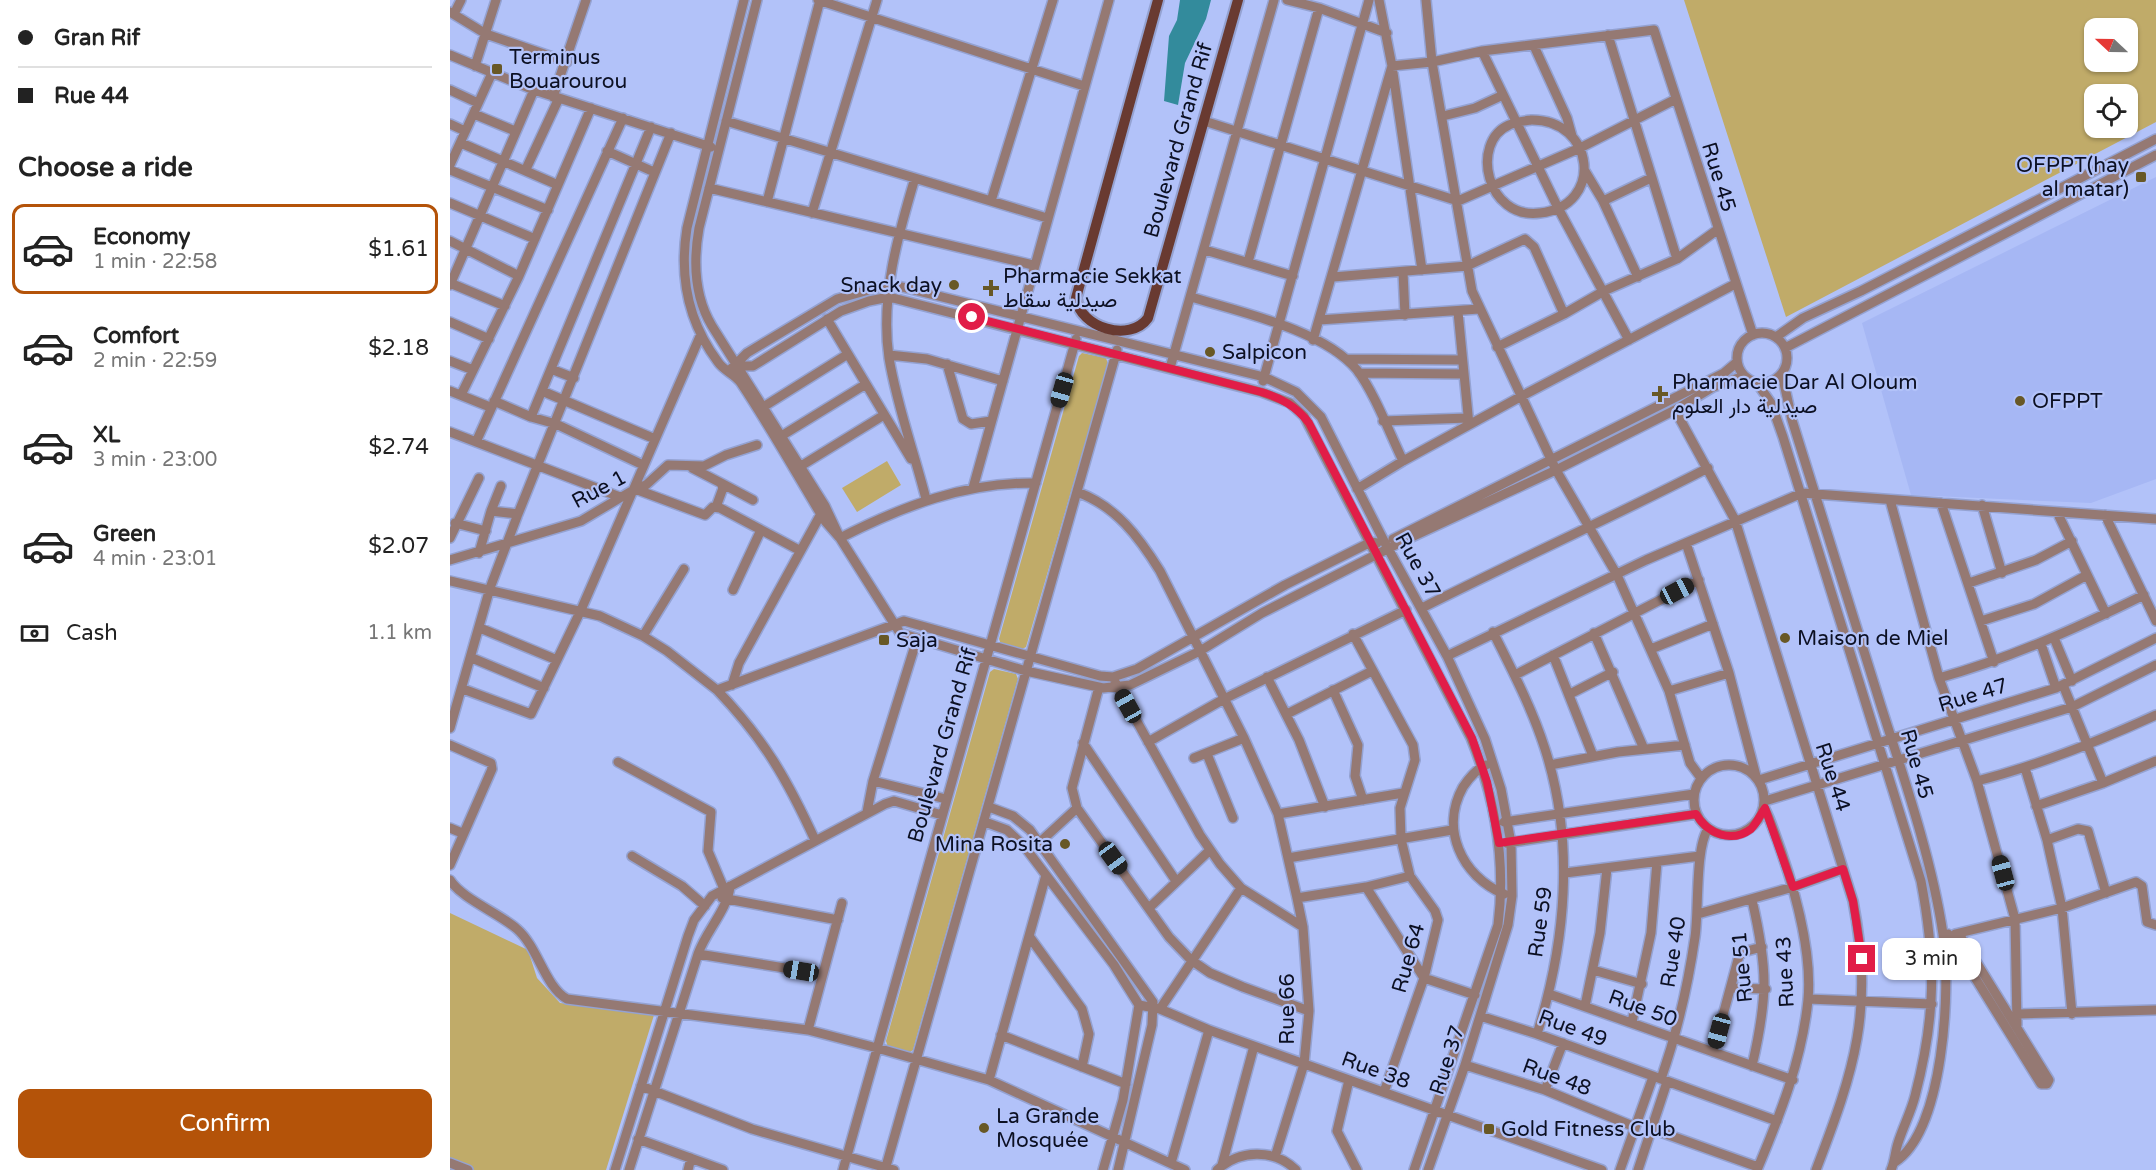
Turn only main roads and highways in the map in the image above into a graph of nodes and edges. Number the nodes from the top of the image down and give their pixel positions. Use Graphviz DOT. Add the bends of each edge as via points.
graph roads {
  1 [pos="1158,0"];
  2 [pos="1238,0"];
  1 -- 2 [label="main road, Boulevard Grand Rif" via="1077,290 1077,306 1085,318 1124,332 1138,328 1148,318"];
}
